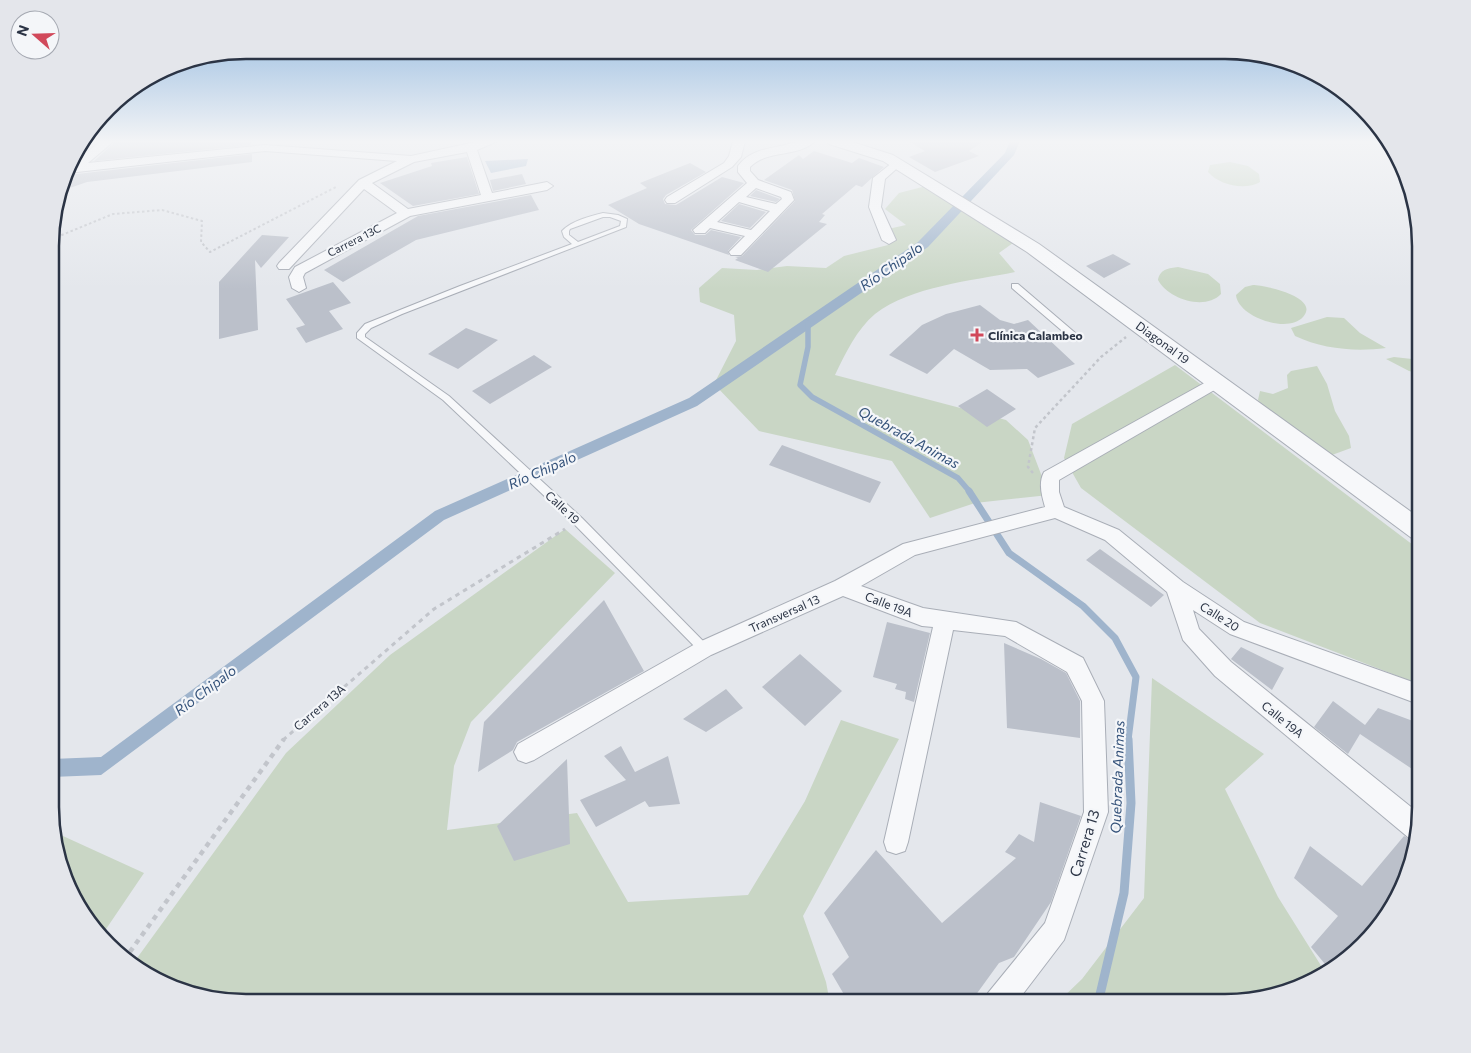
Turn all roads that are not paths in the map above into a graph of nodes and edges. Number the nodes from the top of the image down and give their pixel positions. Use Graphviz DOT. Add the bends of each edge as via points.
graph roads {
  1 [pos="356,190"];
  2 [pos="373,190"];
  3 [pos="485,190"];
  4 [pos="526,190"];
  5 [pos="687,190"];
  6 [pos="746,190"];
  7 [pos="772,190"];
  8 [pos="877,190"];
  9 [pos="940,190"];
  10 [pos="488,198"];
  11 [pos="737,198"];
  12 [pos="671,200"];
  13 [pos="779,209"];
  14 [pos="406,213"];
  15 [pos="704,226"];
  16 [pos="753,234"];
  17 [pos="889,240"];
  18 [pos="577,245"];
  19 [pos="736,252"];
  20 [pos="284,266"];
  21 [pos="1015,286"];
  22 [pos="299,288"];
  23 [pos="1077,339"];
  24 [pos="1217,381"];
  25 [pos="1053,501"];
  26 [pos="1412,525"];
  27 [pos="842,587"];
  28 [pos="1176,588"];
  29 [pos="945,620"];
  30 [pos="704,649"];
  31 [pos="1075,665"];
  32 [pos="1412,692"];
  33 [pos="526,752"];
  34 [pos="1412,824"];
  35 [pos="896,842"];
  36 [pos="1005,994"];
  1 -- 20 [label="street"];
  2 -- 14 [label="street"];
  3 -- 10 [label="street"];
  4 -- 10 [label="street, Carrera 13C"];
  5 -- 12 [label="street"];
  6 -- 11 [label="street"];
  7 -- 13 [label="street" via="787,196 788,200"];
  8 -- 17 [label="street" via="875,207"];
  9 -- 24 [label="street, Diagonal 19" via="1033,248"];
  10 -- 14 [label="street, Carrera 13C"];
  11 -- 13 [label="street"];
  11 -- 15 [label="street"];
  13 -- 16 [label="street"];
  14 -- 22 [label="street, Carrera 13C" via="300,270 296,277"];
  15 -- 16 [label="street"];
  16 -- 19 [label="street"];
  18 -- 18 [label="lane" via="623,227 625,220 616,214 605,214 568,228 566,236"];
  18 -- 30 [label="lane, Calle 19" via="368,326 361,333 363,341 446,398 578,521"];
  21 -- 23 [label="lane"];
  24 -- 25 [label="street" via="1050,477"];
  24 -- 26 [label="street, Diagonal 19"];
  25 -- 27 [label="street, Transversal 13" via="910,548"];
  25 -- 28 [label="street, Calle 20" via="1112,535"];
  27 -- 29 [label="street, Calle 19A" via="922,617"];
  27 -- 30 [label="street, Transversal 13"];
  28 -- 32 [label="street, Calle 20" via="1237,628"];
  28 -- 34 [label="street, Calle 19A" via="1190,634 1223,669"];
  29 -- 31 [label="street, Calle 19A" via="1009,628"];
  29 -- 35 [label="street"];
  30 -- 33 [label="street, Transversal 13"];
  31 -- 36 [label="street, Carrera 13" via="1093,701 1096,812 1055,931"];
}
